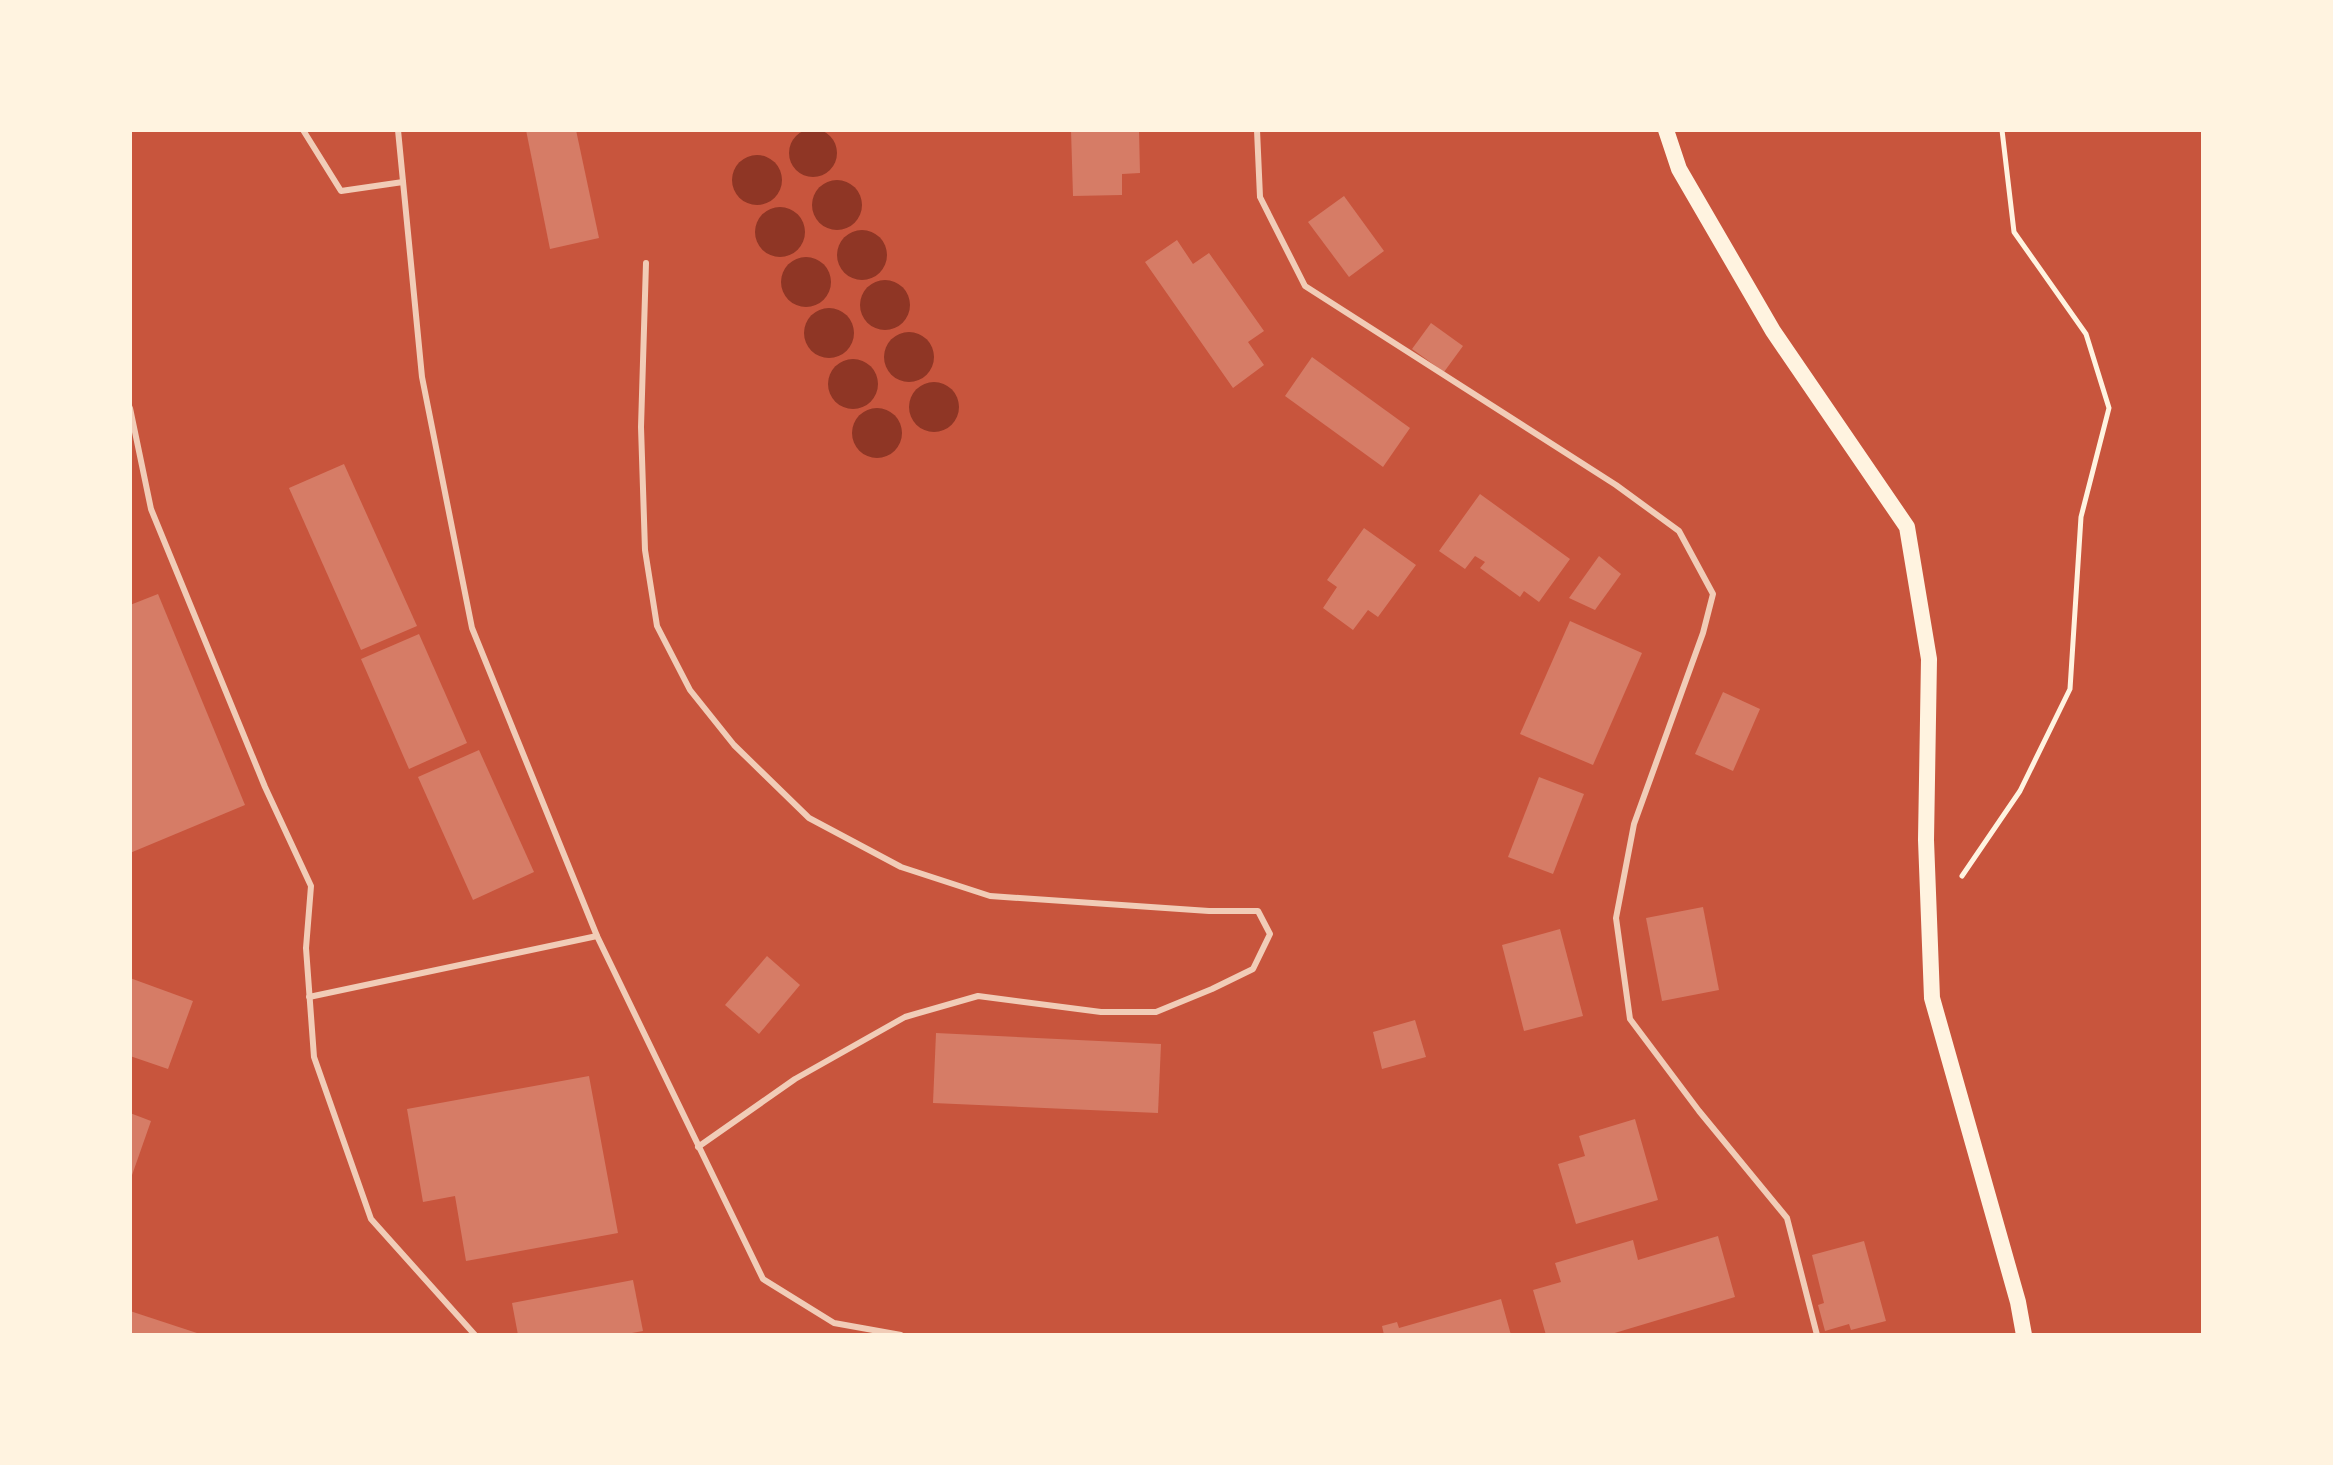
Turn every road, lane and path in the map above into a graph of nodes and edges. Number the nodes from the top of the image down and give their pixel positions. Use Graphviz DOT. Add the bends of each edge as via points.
graph roads {
  1 [pos="303,130"];
  2 [pos="398,130"];
  3 [pos="1257,130"];
  4 [pos="1666,130"];
  5 [pos="2002,130"];
  6 [pos="403,182"];
  7 [pos="646,263"];
  8 [pos="130,408"];
  9 [pos="1962,876"];
  10 [pos="597,936"];
  11 [pos="309,997"];
  12 [pos="698,1147"];
  13 [pos="475,1335"];
  14 [pos="901,1335"];
  15 [pos="1817,1335"];
  16 [pos="2024,1335"];
  1 -- 6 [label="lane" via="341,191"];
  2 -- 6 [label="lane"];
  3 -- 15 [label="lane" via="1260,197 1305,286 1679,531 1713,594 1634,824 1616,918 1630,1019 1787,1218"];
  4 -- 16 [label="main road" via="1679,169 1773,331 1907,527 1929,659 1926,840 1932,998"];
  5 -- 9 [label="path" via="2014,232 2086,334 2109,408 2081,517 2070,689 2020,791"];
  6 -- 10 [label="lane" via="422,377 472,628"];
  7 -- 12 [label="lane" via="641,442 645,550 657,626 690,690 734,745 809,818 901,867 990,896 1258,911 1270,934 1253,969 1156,1012 1101,1012 978,996 905,1017 795,1079"];
  8 -- 11 [label="lane" via="151,509 311,886"];
  10 -- 11 [label="lane"];
  10 -- 12 [label="lane"];
  11 -- 13 [label="lane" via="314,1057 371,1219"];
  12 -- 14 [label="lane" via="763,1279 834,1323"];
}
